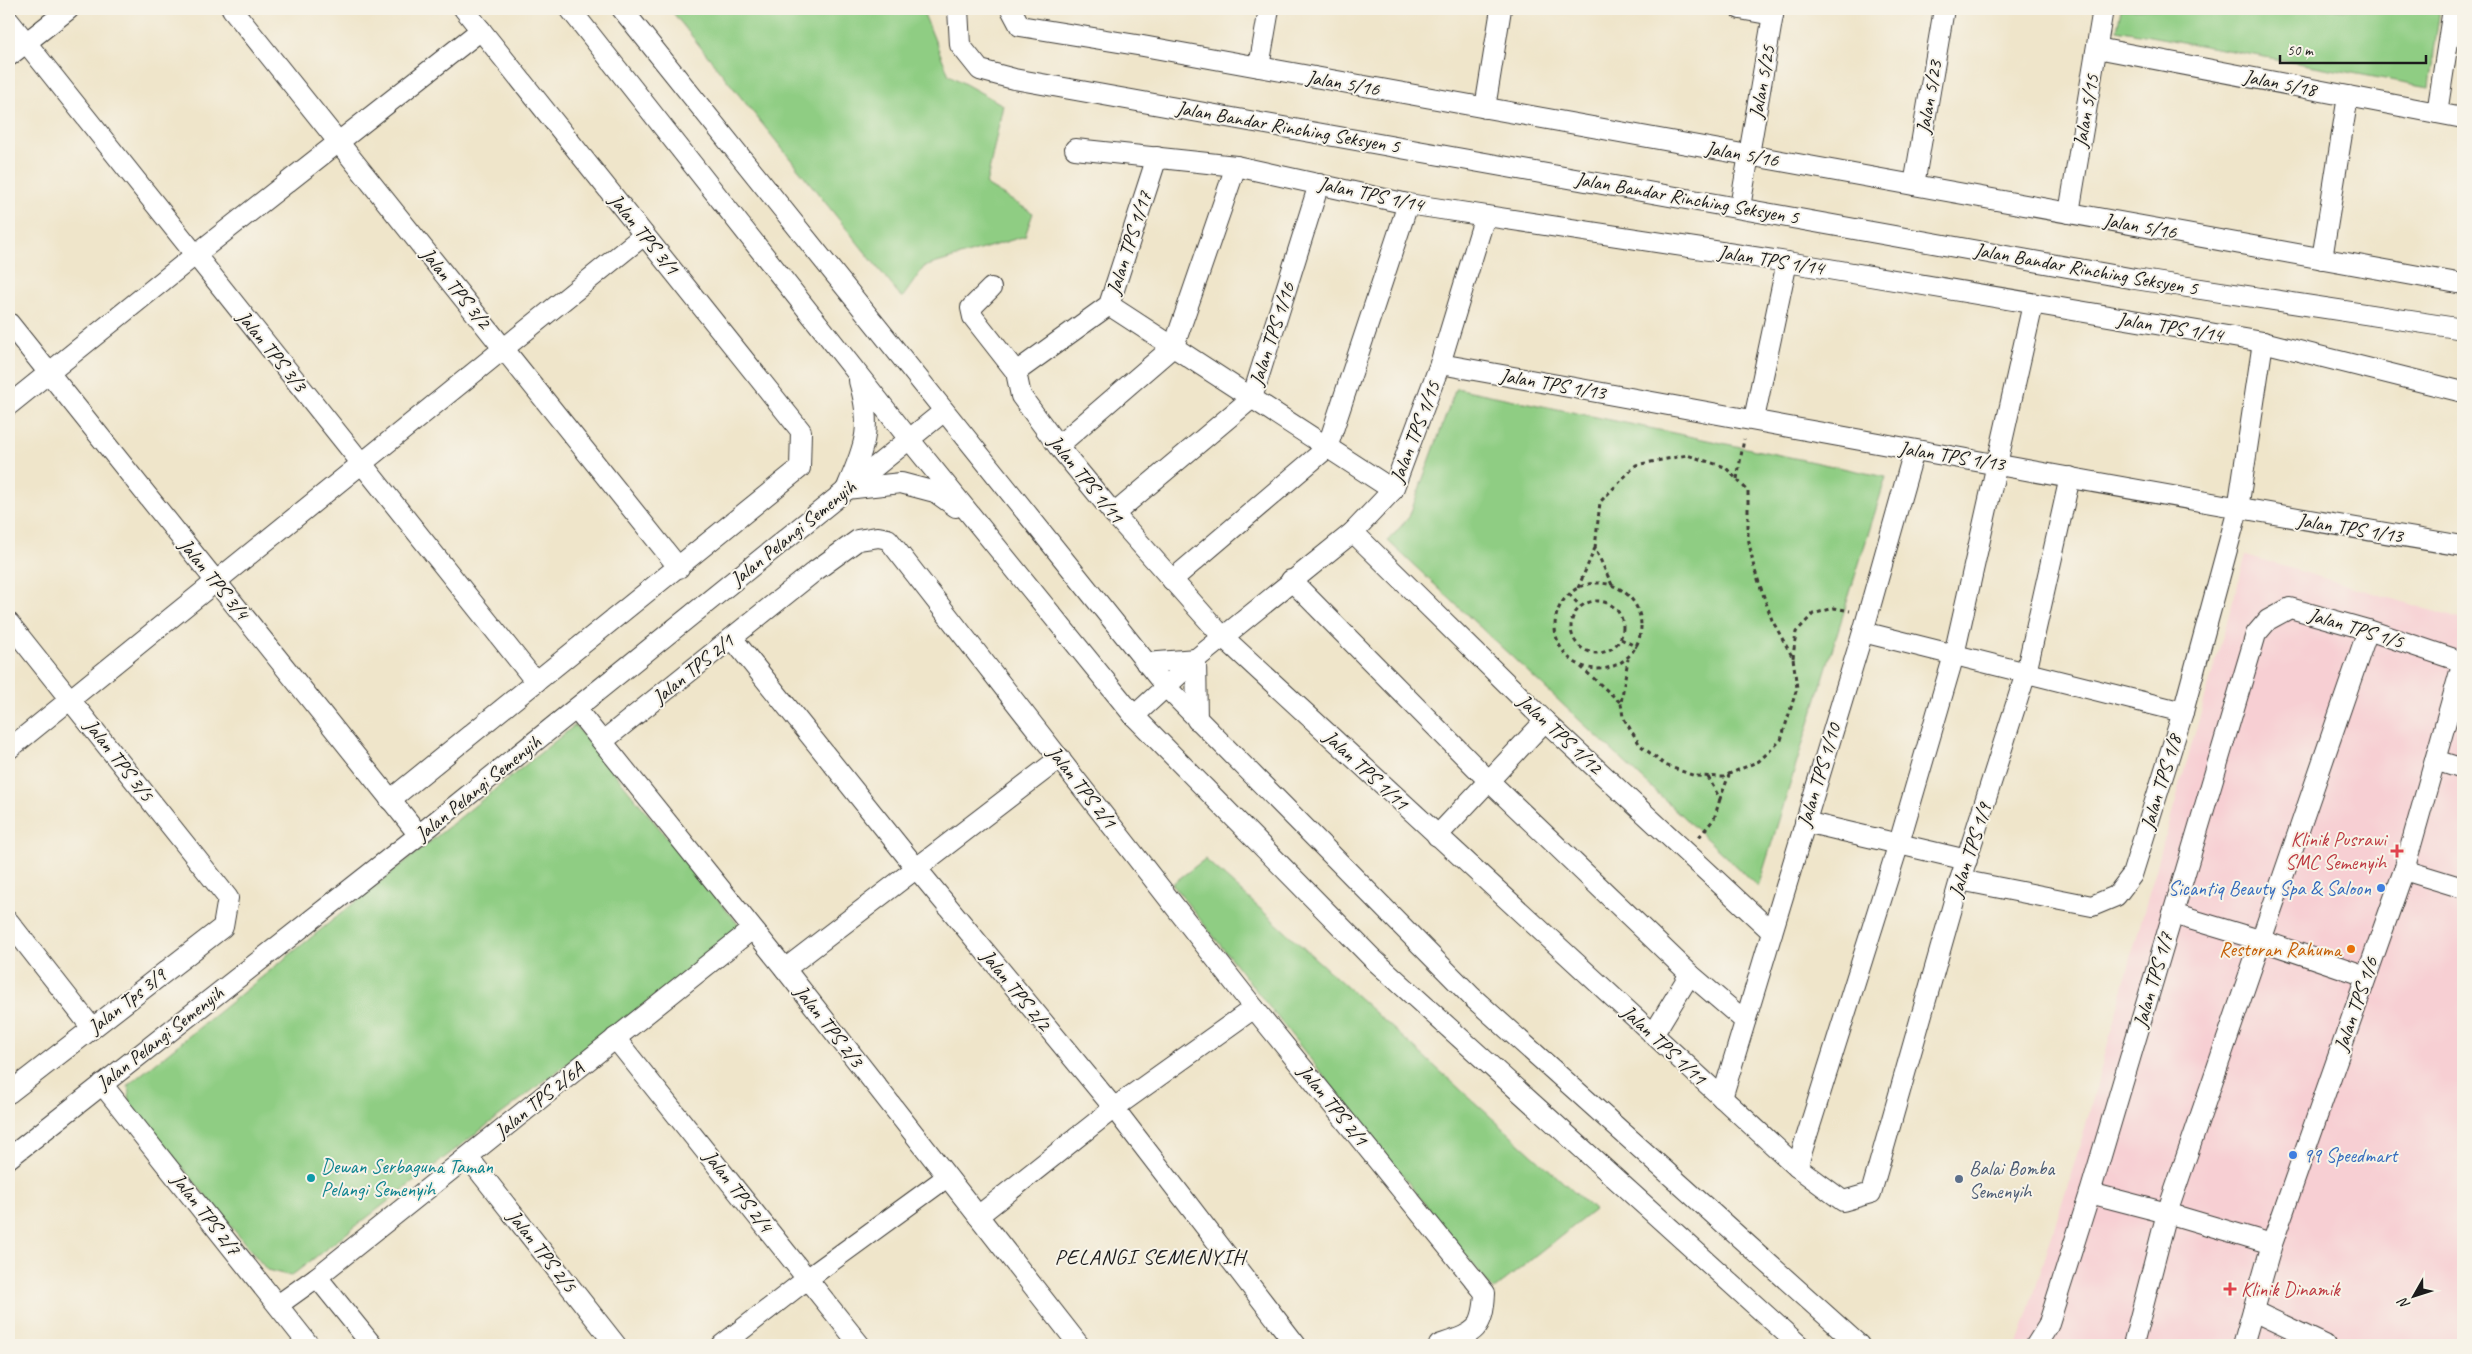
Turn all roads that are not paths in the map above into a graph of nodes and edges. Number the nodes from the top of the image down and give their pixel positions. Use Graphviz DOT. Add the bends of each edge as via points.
graph roads {
  1 [pos="70,9"];
  2 [pos="232,9"];
  3 [pos="464,9"];
  4 [pos="570,9"];
  5 [pos="622,9"];
  6 [pos="958,9"];
  7 [pos="1011,9"];
  8 [pos="1269,9"];
  9 [pos="1500,9"];
  10 [pos="1740,9"];
  11 [pos="1944,9"];
  12 [pos="2103,9"];
  13 [pos="2454,9"];
  14 [pos="1774,12"];
  15 [pos="9,21"];
  16 [pos="481,30"];
  17 [pos="26,43"];
  18 [pos="2097,48"];
  19 [pos="9,56"];
  20 [pos="1259,68"];
  21 [pos="2348,96"];
  22 [pos="1485,108"];
  23 [pos="2437,113"];
  24 [pos="2463,118"];
  25 [pos="339,142"];
  26 [pos="1075,149"];
  27 [pos="1749,156"];
  28 [pos="1157,157"];
  29 [pos="1236,166"];
  30 [pos="1319,184"];
  31 [pos="1914,185"];
  32 [pos="1408,204"];
  33 [pos="1740,207"];
  34 [pos="2069,213"];
  35 [pos="1485,216"];
  36 [pos="644,235"];
  37 [pos="195,255"];
  38 [pos="2322,259"];
  39 [pos="1787,262"];
  40 [pos="2463,284"];
  41 [pos="992,288"];
  42 [pos="2033,304"];
  43 [pos="1109,305"];
  44 [pos="9,322"];
  45 [pos="2463,329"];
  46 [pos="2264,342"];
  47 [pos="1174,346"];
  48 [pos="504,349"];
  49 [pos="1440,364"];
  50 [pos="49,372"];
  51 [pos="856,372"];
  52 [pos="1016,372"];
  53 [pos="2463,392"];
  54 [pos="1252,398"];
  55 [pos="9,405"];
  56 [pos="944,412"];
  57 [pos="1754,419"];
  58 [pos="909,439"];
  59 [pos="1058,446"];
  60 [pos="1327,448"];
  61 [pos="1914,451"];
  62 [pos="1997,463"];
  63 [pos="362,464"];
  64 [pos="2070,478"];
  65 [pos="846,489"];
  66 [pos="1393,490"];
  67 [pos="2238,509"];
  68 [pos="1114,514"];
  69 [pos="982,526"];
  70 [pos="1353,532"];
  71 [pos="2463,546"];
  72 [pos="679,568"];
  73 [pos="1172,580"];
  74 [pos="1291,580"];
  75 [pos="217,582"];
  76 [pos="9,623"];
  77 [pos="2368,630"];
  78 [pos="1862,632"];
  79 [pos="2256,634"];
  80 [pos="1222,636"];
  81 [pos="732,638"];
  82 [pos="1954,655"];
  83 [pos="1196,659"];
  84 [pos="2463,662"];
  85 [pos="1146,664"];
  86 [pos="2026,673"];
  87 [pos="536,682"];
  88 [pos="1166,687"];
  89 [pos="72,699"];
  90 [pos="576,708"];
  91 [pos="2182,712"];
  92 [pos="1134,716"];
  93 [pos="1197,720"];
  94 [pos="1544,721"];
  95 [pos="603,742"];
  96 [pos="9,749"];
  97 [pos="1060,758"];
  98 [pos="2435,760"];
  99 [pos="2463,769"];
  100 [pos="1489,781"];
  101 [pos="390,800"];
  102 [pos="1805,822"];
  103 [pos="419,835"];
  104 [pos="1437,836"];
  105 [pos="1899,843"];
  106 [pos="1967,860"];
  107 [pos="917,869"];
  108 [pos="2404,870"];
  109 [pos="1960,880"];
  110 [pos="2463,888"];
  111 [pos="228,898"];
  112 [pos="2173,914"];
  113 [pos="9,922"];
  114 [pos="751,930"];
  115 [pos="1772,932"];
  116 [pos="2263,940"];
  117 [pos="785,969"];
  118 [pos="1690,974"];
  119 [pos="2366,976"];
  120 [pos="1254,1008"];
  121 [pos="1745,1021"];
  122 [pos="92,1028"];
  123 [pos="1653,1035"];
  124 [pos="615,1038"];
  125 [pos="102,1084"];
  126 [pos="9,1093"];
  127 [pos="1722,1098"];
  128 [pos="1114,1108"];
  129 [pos="468,1156"];
  130 [pos="9,1158"];
  131 [pos="1797,1167"];
  132 [pos="947,1177"];
  133 [pos="2090,1193"];
  134 [pos="1843,1201"];
  135 [pos="2167,1213"];
  136 [pos="978,1216"];
  137 [pos="2272,1244"];
  138 [pos="317,1277"];
  139 [pos="807,1279"];
  140 [pos="278,1305"];
  141 [pos="2253,1311"];
  142 [pos="2048,1335"];
  143 [pos="309,1345"];
  144 [pos="372,1345"];
  145 [pos="616,1345"];
  146 [pos="722,1345"];
  147 [pos="860,1345"];
  148 [pos="1079,1345"];
  149 [pos="1296,1345"];
  150 [pos="1439,1345"];
  151 [pos="1799,1345"];
  152 [pos="1859,1345"];
  153 [pos="2036,1345"];
  154 [pos="2133,1345"];
  155 [pos="2243,1345"];
  156 [pos="2325,1345"];
  1 -- 17 [label="street"];
  2 -- 25 [label="street, Jalan TPS 3/2"];
  3 -- 16 [label="street, Jalan TPS 3/1"];
  4 -- 51 [label="street"];
  5 -- 56 [label="street"];
  6 -- 33 [label="street, Jalan Bandar Rinching Seksyen 5" via="960,45 980,70 1006,77"];
  7 -- 20 [label="street, Jalan 5/16" via="1020,26"];
  8 -- 20 [label="street"];
  9 -- 22 [label="street"];
  10 -- 14 [label="street"];
  11 -- 31 [label="street, Jalan 5/23"];
  12 -- 18 [label="street, Jalan 5/15"];
  13 -- 23 [label="street"];
  14 -- 27 [label="street, Jalan 5/25"];
  15 -- 17 [label="street, Jalan TPS 3/3"];
  16 -- 25 [label="street"];
  16 -- 36 [label="street, Jalan TPS 3/1"];
  17 -- 19 [label="street"];
  17 -- 37 [label="street, Jalan TPS 3/3"];
  18 -- 21 [label="street, Jalan 5/18"];
  18 -- 34 [label="street, Jalan 5/15"];
  20 -- 22 [label="street, Jalan 5/16"];
  21 -- 23 [label="street, Jalan 5/18"];
  21 -- 38 [label="street"];
  22 -- 27 [label="street, Jalan 5/16"];
  23 -- 24 [label="street, Jalan 5/18"];
  25 -- 37 [label="street"];
  25 -- 48 [label="street, Jalan TPS 3/2"];
  26 -- 28 [label="street, Jalan TPS 1/14"];
  27 -- 31 [label="street, Jalan 5/16"];
  27 -- 33 [label="street, Jalan 5/25"];
  28 -- 29 [label="street, Jalan TPS 1/14"];
  28 -- 43 [label="street, Jalan TPS 1/17"];
  29 -- 30 [label="street, Jalan TPS 1/14"];
  29 -- 47 [label="street"];
  30 -- 32 [label="street, Jalan TPS 1/14"];
  30 -- 54 [label="street, Jalan TPS 1/16"];
  31 -- 34 [label="street, Jalan 5/16"];
  32 -- 35 [label="street, Jalan TPS 1/14"];
  32 -- 60 [label="street"];
  33 -- 45 [label="street, Jalan Bandar Rinching Seksyen 5" via="2135,279"];
  34 -- 38 [label="street, Jalan 5/16"];
  35 -- 39 [label="street, Jalan TPS 1/14"];
  35 -- 49 [label="street, Jalan TPS 1/15"];
  36 -- 48 [label="street"];
  36 -- 72 [label="street, Jalan TPS 3/1" via="801,431 800,468"];
  37 -- 50 [label="street"];
  37 -- 63 [label="street, Jalan TPS 3/3"];
  38 -- 40 [label="street, Jalan 5/16"];
  39 -- 42 [label="street, Jalan TPS 1/14"];
  39 -- 57 [label="street"];
  41 -- 52 [label="street, Jalan TPS 1/11" via="971,308 973,316"];
  42 -- 46 [label="street, Jalan TPS 1/14"];
  42 -- 62 [label="street"];
  43 -- 47 [label="street"];
  43 -- 52 [label="street, Jalan TPS 1/17"];
  44 -- 50 [label="street, Jalan TPS 3/4"];
  46 -- 53 [label="street, Jalan TPS 1/14"];
  46 -- 67 [label="street, Jalan TPS 1/8"];
  47 -- 54 [label="street"];
  47 -- 59 [label="street"];
  48 -- 63 [label="street"];
  48 -- 72 [label="street, Jalan TPS 3/2"];
  49 -- 57 [label="street, Jalan TPS 1/13"];
  49 -- 66 [label="street, Jalan TPS 1/15"];
  50 -- 55 [label="street"];
  50 -- 75 [label="street, Jalan TPS 3/4"];
  51 -- 58 [label="street"];
  51 -- 65 [label="street" via="866,405 868,426 861,456"];
  52 -- 59 [label="street, Jalan TPS 1/11" via="1021,396"];
  54 -- 60 [label="street"];
  54 -- 68 [label="street, Jalan TPS 1/16"];
  56 -- 58 [label="street, Jalan Pelangi Semenyih"];
  56 -- 85 [label="street"];
  57 -- 61 [label="street, Jalan TPS 1/13"];
  58 -- 65 [label="street, Jalan Pelangi Semenyih"];
  58 -- 69 [label="street"];
  59 -- 68 [label="street, Jalan TPS 1/11"];
  60 -- 66 [label="street"];
  60 -- 73 [label="street"];
  61 -- 62 [label="street, Jalan TPS 1/13"];
  61 -- 78 [label="street, Jalan TPS 1/10"];
  62 -- 64 [label="street, Jalan TPS 1/13"];
  62 -- 82 [label="street"];
  63 -- 75 [label="street"];
  63 -- 87 [label="street, Jalan TPS 3/3"];
  64 -- 67 [label="street, Jalan TPS 1/13"];
  64 -- 86 [label="street, Jalan TPS 1/9"];
  65 -- 69 [label="street" via="901,483 935,492"];
  65 -- 90 [label="street, Jalan Pelangi Semenyih"];
  66 -- 70 [label="street, Jalan TPS 1/15"];
  67 -- 71 [label="street, Jalan TPS 1/13"];
  67 -- 91 [label="street, Jalan TPS 1/8"];
  68 -- 73 [label="street, Jalan TPS 1/11"];
  69 -- 92 [label="street"];
  70 -- 74 [label="street, Jalan TPS 1/15"];
  70 -- 94 [label="street, Jalan TPS 1/12"];
  72 -- 87 [label="street"];
  73 -- 80 [label="street, Jalan TPS 1/11"];
  74 -- 80 [label="street, Jalan TPS 1/15"];
  74 -- 100 [label="street"];
  75 -- 89 [label="street"];
  75 -- 101 [label="street, Jalan TPS 3/4"];
  76 -- 89 [label="street, Jalan TPS 3/5"];
  77 -- 79 [label="street, Jalan TPS 1/5" via="2290,608 2268,620"];
  77 -- 84 [label="street, Jalan TPS 1/5"];
  77 -- 116 [label="street"];
  78 -- 82 [label="street"];
  78 -- 102 [label="street, Jalan TPS 1/10"];
  79 -- 112 [label="street, Jalan TPS 1/7"];
  80 -- 83 [label="street, Jalan TPS 1/15"];
  80 -- 104 [label="street, Jalan TPS 1/11"];
  81 -- 95 [label="street, Jalan TPS 2/1"];
  81 -- 97 [label="street, Jalan TPS 2/1" via="858,540 888,539"];
  81 -- 107 [label="street, Jalan TPS 2/2"];
  82 -- 86 [label="street"];
  82 -- 105 [label="street"];
  83 -- 85 [label="street"];
  83 -- 88 [label="street, Jalan TPS 1/15"];
  83 -- 93 [label="street"];
  84 -- 98 [label="street, Jalan TPS 1/6"];
  85 -- 88 [label="street"];
  86 -- 91 [label="street"];
  86 -- 106 [label="street, Jalan TPS 1/9"];
  87 -- 101 [label="street"];
  88 -- 92 [label="street, Jalan TPS 1/15"];
  88 -- 93 [label="street"];
  89 -- 96 [label="street"];
  89 -- 111 [label="street, Jalan TPS 3/5"];
  90 -- 95 [label="street, Jalan TPS 2/3"];
  90 -- 103 [label="street, Jalan Pelangi Semenyih"];
  91 -- 109 [label="street, Jalan TPS 1/8" via="2132,875 2116,896 2092,906"];
  92 -- 151 [label="street" via="1373,959"];
  93 -- 152 [label="street" via="1472,997"];
  94 -- 100 [label="street"];
  94 -- 115 [label="street, Jalan TPS 1/12"];
  95 -- 114 [label="street, Jalan TPS 2/3"];
  97 -- 107 [label="street"];
  97 -- 120 [label="street, Jalan TPS 2/1"];
  98 -- 99 [label="street"];
  98 -- 108 [label="street, Jalan TPS 1/6"];
  100 -- 104 [label="street"];
  100 -- 118 [label="street"];
  101 -- 103 [label="street, Jalan TPS 3/4"];
  102 -- 105 [label="street"];
  102 -- 115 [label="street, Jalan TPS 1/10"];
  103 -- 125 [label="street, Jalan Pelangi Semenyih"];
  104 -- 123 [label="street, Jalan TPS 1/11"];
  105 -- 106 [label="street"];
  105 -- 131 [label="street"];
  106 -- 109 [label="street, Jalan TPS 1/9"];
  107 -- 117 [label="street"];
  107 -- 128 [label="street, Jalan TPS 2/2"];
  108 -- 110 [label="street"];
  108 -- 119 [label="street, Jalan TPS 1/6"];
  109 -- 134 [label="street, Jalan TPS 1/9" via="1871,1193"];
  111 -- 122 [label="street, Jalan Tps 3/9" via="223,927"];
  112 -- 116 [label="street"];
  112 -- 133 [label="street, Jalan TPS 1/7"];
  113 -- 122 [label="street"];
  114 -- 117 [label="street, Jalan TPS 2/3"];
  114 -- 124 [label="street, Jalan TPS 2/6A"];
  115 -- 121 [label="street, Jalan TPS 1/10"];
  116 -- 119 [label="street"];
  116 -- 135 [label="street"];
  117 -- 132 [label="street, Jalan TPS 2/3"];
  118 -- 121 [label="street"];
  118 -- 123 [label="street"];
  119 -- 137 [label="street, Jalan TPS 1/6"];
  120 -- 128 [label="street"];
  120 -- 150 [label="street, Jalan TPS 2/1" via="1485,1293 1484,1316 1470,1334"];
  121 -- 127 [label="street, Jalan TPS 1/10"];
  122 -- 126 [label="street, Jalan Tps 3/9"];
  123 -- 127 [label="street, Jalan TPS 1/11"];
  124 -- 129 [label="street, Jalan TPS 2/6A"];
  124 -- 139 [label="street, Jalan TPS 2/4"];
  125 -- 130 [label="street, Jalan Pelangi Semenyih"];
  125 -- 140 [label="street, Jalan TPS 2/7"];
  127 -- 131 [label="street, Jalan TPS 1/11"];
  128 -- 136 [label="street"];
  128 -- 149 [label="street, Jalan TPS 2/2"];
  129 -- 138 [label="street, Jalan TPS 2/6A"];
  129 -- 145 [label="street, Jalan TPS 2/5"];
  131 -- 134 [label="street, Jalan TPS 1/11"];
  132 -- 136 [label="street, Jalan TPS 2/3"];
  132 -- 139 [label="street"];
  133 -- 135 [label="street"];
  133 -- 142 [label="street, Jalan TPS 1/7"];
  135 -- 137 [label="street"];
  135 -- 154 [label="street"];
  136 -- 148 [label="street, Jalan TPS 2/3"];
  137 -- 141 [label="street, Jalan TPS 1/6"];
  138 -- 140 [label="street, Jalan TPS 2/6A"];
  138 -- 144 [label="street"];
  139 -- 146 [label="street"];
  139 -- 147 [label="street, Jalan TPS 2/4"];
  140 -- 143 [label="street, Jalan TPS 2/7"];
  141 -- 155 [label="street, Jalan TPS 1/6"];
  141 -- 156 [label="street"];
  142 -- 153 [label="street, Jalan TPS 1/7"];
}
